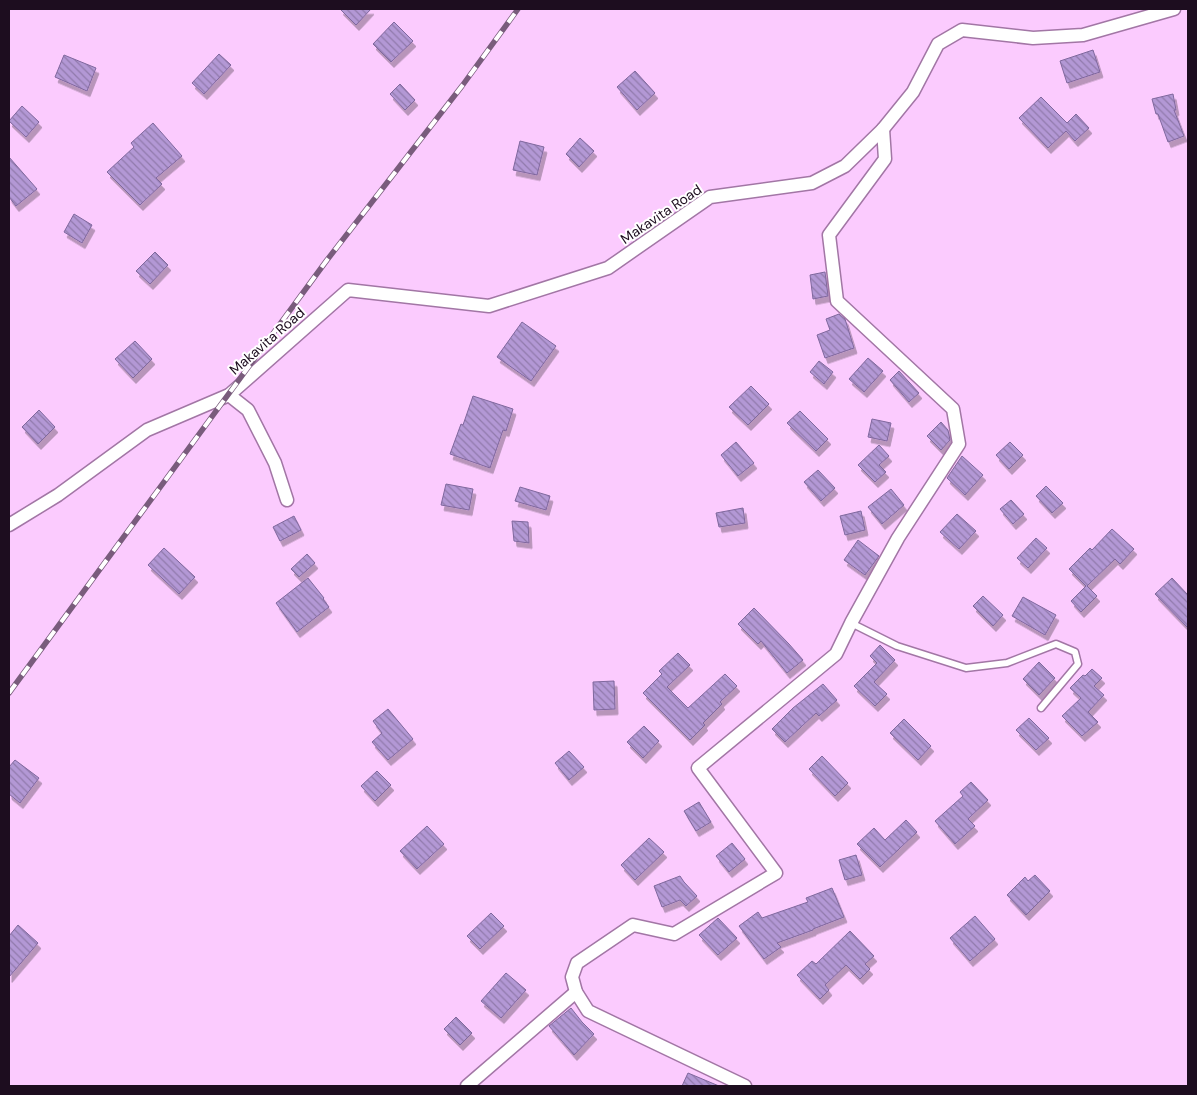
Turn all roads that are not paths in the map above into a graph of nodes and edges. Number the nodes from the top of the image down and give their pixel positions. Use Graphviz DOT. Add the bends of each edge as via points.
graph roads {
  1 [pos="1174,9"];
  2 [pos="883,129"];
  3 [pos="228,395"];
  4 [pos="287,500"];
  5 [pos="9,525"];
  6 [pos="851,623"];
  7 [pos="1041,708"];
  8 [pos="576,992"];
  9 [pos="467,1086"];
  10 [pos="745,1086"];
  1 -- 2 [label="street, Makavita Road" via="1083,35 1033,38 962,30 938,44 914,92"];
  2 -- 3 [label="street, Makavita Road" via="845,166 812,183 710,197 608,268 488,306 348,290"];
  2 -- 6 [label="street" via="885,159 829,234 837,300 953,409 959,444 898,538"];
  3 -- 4 [label="street" via="248,410 275,463"];
  3 -- 5 [label="street, Makavita Road" via="147,430"];
  6 -- 7 [label="lane" via="897,646 966,668 1007,663 1056,644 1075,652 1078,664"];
  6 -- 8 [label="street" via="836,654 698,768 776,873 674,934 633,926 577,963 572,977"];
  8 -- 9 [label="street"];
  8 -- 10 [label="street" via="588,1011"];
}
